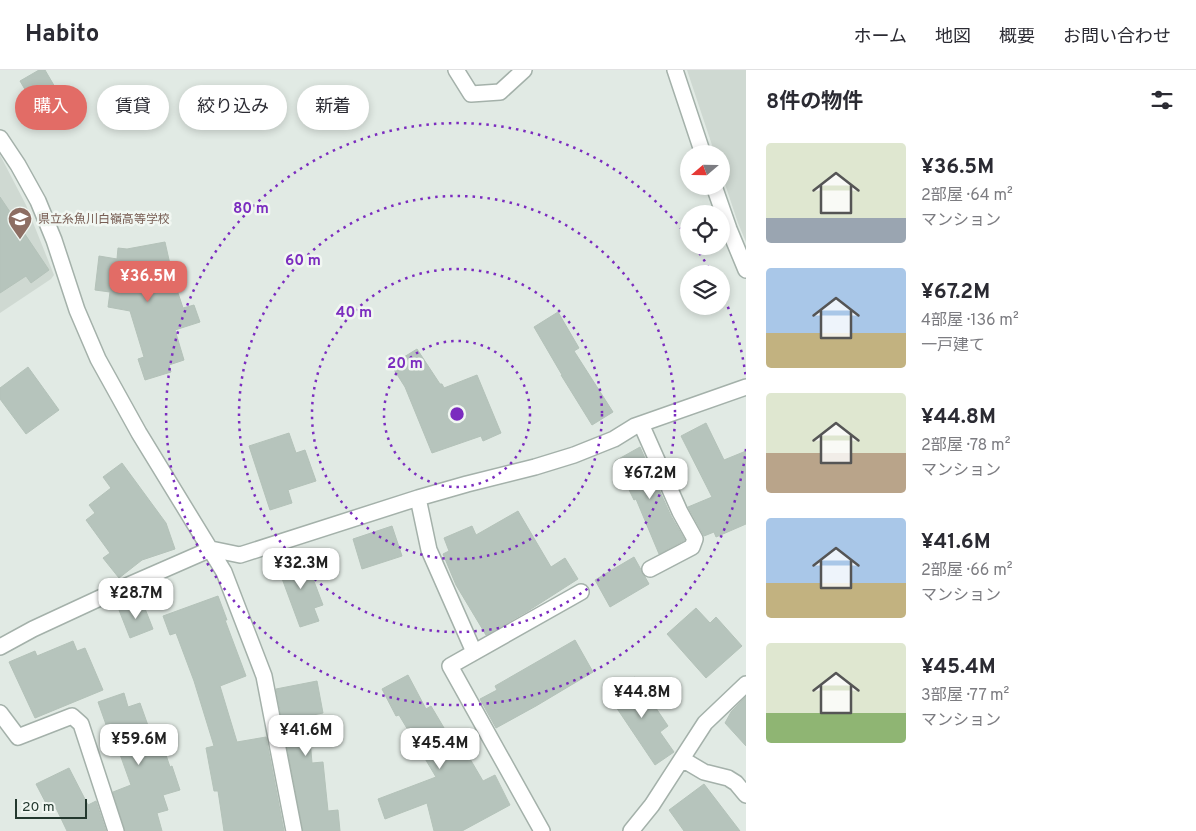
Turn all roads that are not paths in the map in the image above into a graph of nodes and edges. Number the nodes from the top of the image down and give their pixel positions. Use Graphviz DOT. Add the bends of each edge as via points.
graph roads {
  1 [pos="456,70"];
  2 [pos="524,70"];
  3 [pos="675,70"];
  4 [pos="0,138"];
  5 [pos="701,145"];
  6 [pos="717,195"];
  7 [pos="746,270"];
  8 [pos="746,387"];
  9 [pos="641,424"];
  10 [pos="418,498"];
  11 [pos="211,550"];
  12 [pos="650,569"];
  13 [pos="581,592"];
  14 [pos="0,647"];
  15 [pos="474,652"];
  16 [pos="746,684"];
  17 [pos="0,713"];
  18 [pos="682,759"];
  19 [pos="746,795"];
  20 [pos="116,831"];
  21 [pos="294,831"];
  22 [pos="542,831"];
  23 [pos="631,831"];
  1 -- 2 [label="street" via="471,94 500,92"];
  3 -- 5 [label="street"];
  4 -- 11 [label="street" via="38,201 98,359"];
  6 -- 7 [label="street"];
  8 -- 9 [label="street"];
  9 -- 10 [label="street" via="574,455"];
  9 -- 12 [label="street" via="695,539 692,547"];
  10 -- 11 [label="street" via="240,555"];
  10 -- 15 [label="street" via="429,550"];
  11 -- 14 [label="street" via="41,625"];
  11 -- 21 [label="street" via="224,572 264,676"];
  13 -- 15 [label="street"];
  15 -- 22 [label="street" via="450,666"];
  16 -- 18 [label="street" via="705,724"];
  17 -- 20 [label="street" via="18,737 72,716 81,724"];
  18 -- 19 [label="street" via="704,772 728,778"];
  18 -- 23 [label="street"];
}
